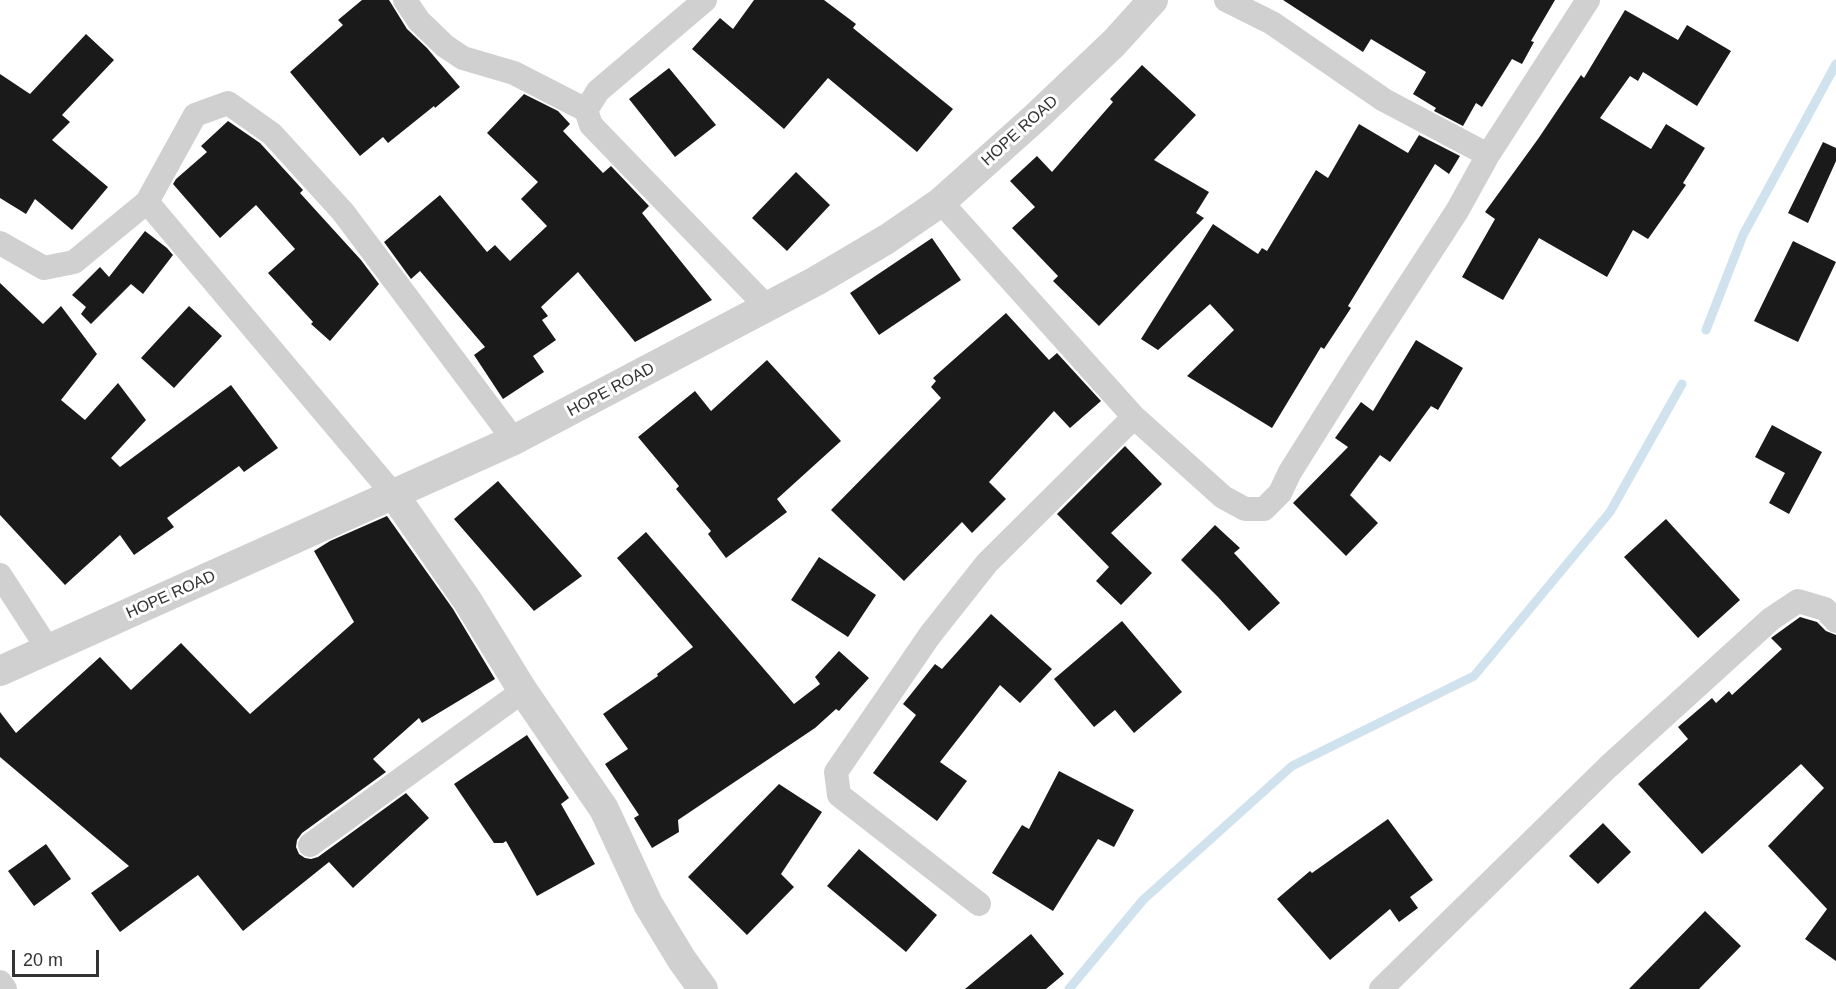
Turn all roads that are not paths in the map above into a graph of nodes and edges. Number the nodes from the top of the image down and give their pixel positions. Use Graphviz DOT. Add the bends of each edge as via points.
graph roads {
  1 [pos="405,0"];
  2 [pos="705,0"];
  3 [pos="1153,0"];
  4 [pos="1226,0"];
  5 [pos="1588,0"];
  6 [pos="586,110"];
  7 [pos="1488,155"];
  8 [pos="147,202"];
  9 [pos="941,202"];
  10 [pos="0,243"];
  11 [pos="767,307"];
  12 [pos="1134,417"];
  13 [pos="514,440"];
  14 [pos="394,495"];
  15 [pos="0,575"];
  16 [pos="1836,621"];
  17 [pos="48,649"];
  18 [pos="0,671"];
  19 [pos="523,691"];
  20 [pos="310,845"];
  21 [pos="979,904"];
  22 [pos="0,982"];
  23 [pos="5,989"];
  24 [pos="703,989"];
  25 [pos="1381,989"];
  1 -- 6 [label="street" via="419,21 463,58 514,73"];
  2 -- 6 [label="street" via="598,91"];
  3 -- 9 [label="street, HOPE ROAD" via="1097,60"];
  4 -- 7 [label="street" via="1272,23 1384,100"];
  5 -- 7 [label="street"];
  6 -- 11 [label="street" via="591,125"];
  7 -- 12 [label="street" via="1280,494 1264,509 1245,510 1223,497"];
  8 -- 10 [label="street" via="74,262 44,267"];
  8 -- 13 [label="street" via="195,115 228,102 272,134 343,212"];
  8 -- 14 [label="street"];
  9 -- 11 [label="street, HOPE ROAD" via="888,239"];
  9 -- 12 [label="street"];
  11 -- 13 [label="street, HOPE ROAD"];
  12 -- 21 [label="street" via="987,563 930,635 836,772 839,795"];
  13 -- 14 [label="street, HOPE ROAD"];
  14 -- 17 [label="street, HOPE ROAD"];
  14 -- 19 [label="street" via="467,600"];
  15 -- 17 [label="street"];
  16 -- 25 [label="street" via="1825,609 1798,601 1771,619 1608,767"];
  17 -- 18 [label="street, HOPE ROAD"];
  19 -- 20 [label="street"];
  19 -- 24 [label="street" via="604,809 648,904"];
  22 -- 23 [label="street"];
}
